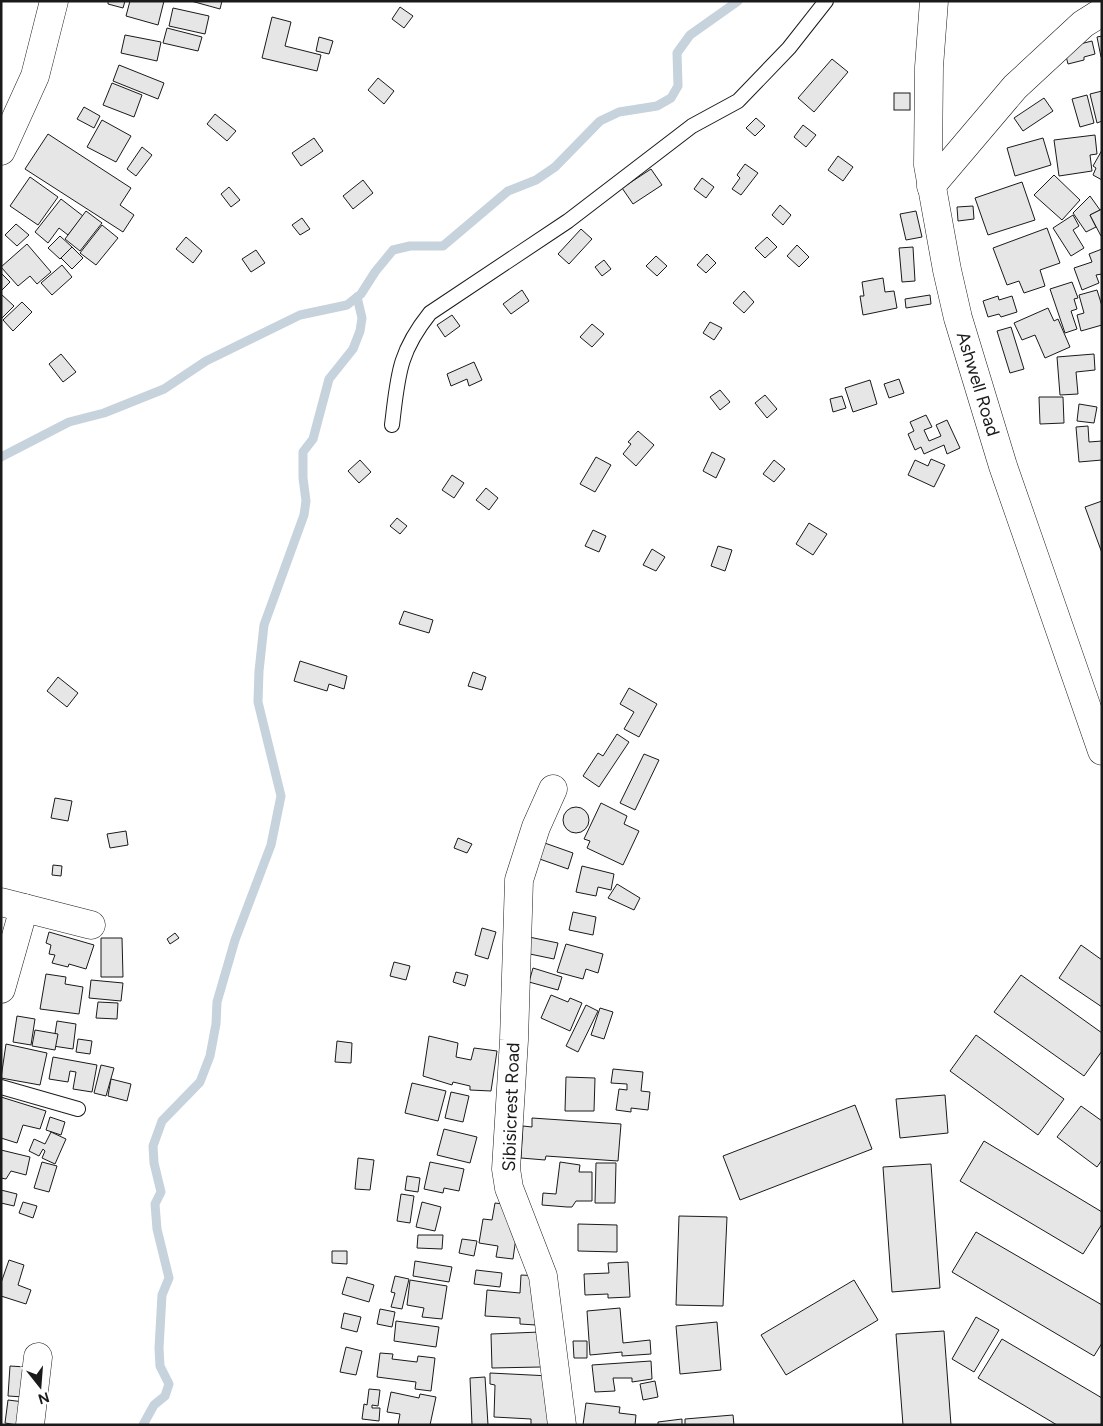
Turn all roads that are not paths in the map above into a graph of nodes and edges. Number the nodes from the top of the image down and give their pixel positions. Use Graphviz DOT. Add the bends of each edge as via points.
graph roads {
  1 [pos="54,1"];
  2 [pos="826,1"];
  3 [pos="934,1"];
  4 [pos="1102,12"];
  5 [pos="1,151"];
  6 [pos="931,186"];
  7 [pos="392,425"];
  8 [pos="1102,751"];
  9 [pos="553,789"];
  10 [pos="12,905"];
  11 [pos="92,925"];
  12 [pos="1,989"];
  13 [pos="1,1087"];
  14 [pos="78,1109"];
  15 [pos="38,1357"];
  16 [pos="30,1425"];
  17 [pos="562,1425"];
  1 -- 5 [label="street" via="34,76"];
  2 -- 7 [label="lane" via="789,48 738,101 692,126 568,220 430,313 402,356"];
  3 -- 6 [label="street, Ashwell Road" via="929,67 928,165"];
  4 -- 6 [label="street" via="1083,24 1015,87"];
  6 -- 8 [label="street, Ashwell Road" via="958,318 1003,466"];
  9 -- 17 [label="street, Sibisicrest Road" via="536,827 519,880 506,1169 509,1188 543,1276"];
  10 -- 11 [label="street"];
  10 -- 12 [label="street"];
  13 -- 14 [label="lane"];
  15 -- 16 [label="street"];
}
